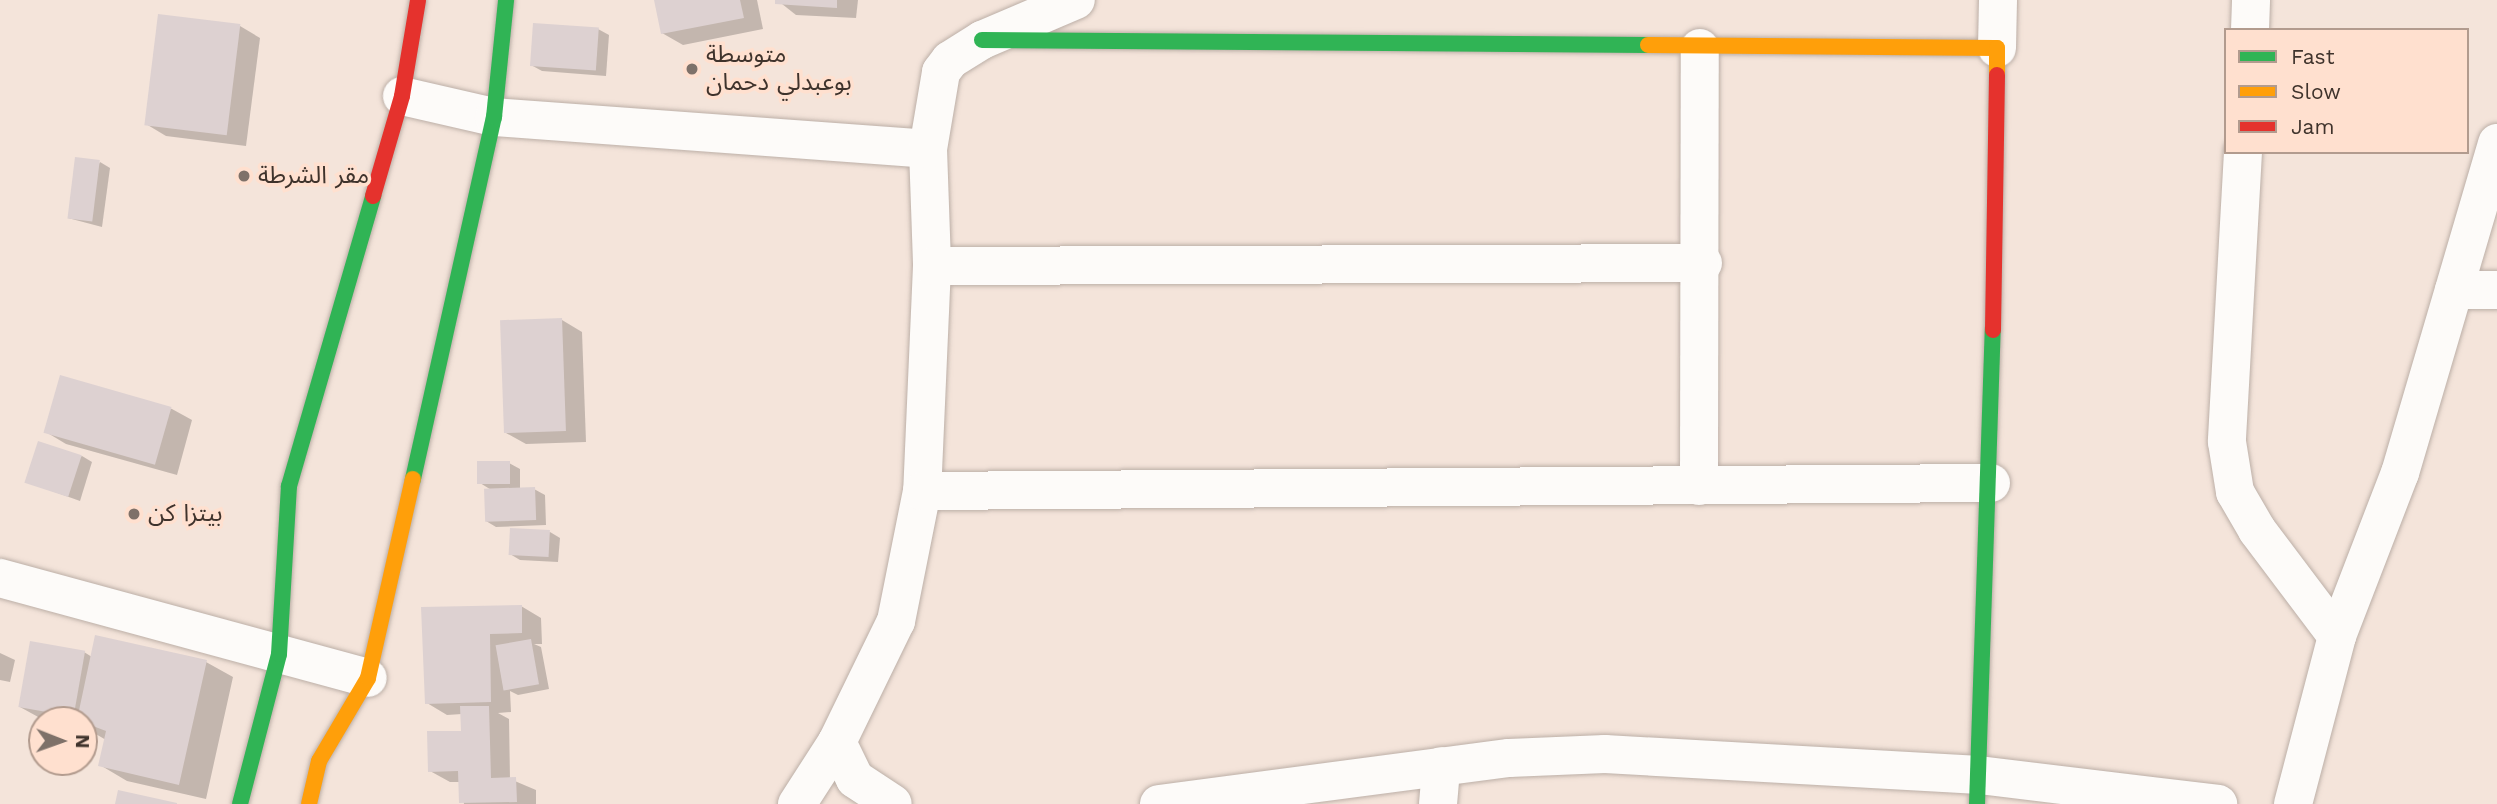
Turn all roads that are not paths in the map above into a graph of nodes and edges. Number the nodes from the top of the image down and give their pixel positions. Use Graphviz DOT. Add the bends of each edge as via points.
graph roads {
  1 [pos="418,0"];
  2 [pos="506,0"];
  3 [pos="1076,0"];
  4 [pos="1998,0"];
  5 [pos="2251,0"];
  6 [pos="2250,28"];
  7 [pos="982,40"];
  8 [pos="1700,48"];
  9 [pos="1997,48"];
  10 [pos="402,96"];
  11 [pos="494,117"];
  12 [pos="2497,143"];
  13 [pos="929,149"];
  14 [pos="2243,154"];
  15 [pos="1703,263"];
  16 [pos="932,266"];
  17 [pos="2454,290"];
  18 [pos="2497,290"];
  19 [pos="1991,483"];
  20 [pos="1699,486"];
  21 [pos="922,491"];
  22 [pos="0,578"];
  23 [pos="2337,636"];
  24 [pos="279,654"];
  25 [pos="368,678"];
  26 [pos="836,742"];
  27 [pos="1441,766"];
  28 [pos="1978,789"];
  29 [pos="240,804"];
  30 [pos="309,804"];
  31 [pos="797,804"];
  32 [pos="893,804"];
  33 [pos="1159,804"];
  34 [pos="1438,804"];
  35 [pos="2218,804"];
  36 [pos="2293,804"];
  1 -- 10 [label="street"];
  2 -- 11 [label="street"];
  3 -- 7 [label="street"];
  4 -- 9 [label="street"];
  5 -- 6 [label="street"];
  7 -- 8 [label="street"];
  7 -- 13 [label="street" via="950,60 941,72"];
  8 -- 9 [label="street"];
  8 -- 15 [label="street"];
  9 -- 19 [label="street"];
  10 -- 11 [label="street"];
  10 -- 24 [label="street" via="289,486"];
  11 -- 13 [label="street"];
  11 -- 25 [label="street"];
  12 -- 17 [label="street"];
  13 -- 16 [label="street"];
  14 -- 23 [label="street" via="2227,442 2235,492 2257,530"];
  15 -- 16 [label="street"];
  15 -- 20 [label="street"];
  16 -- 21 [label="street"];
  17 -- 18 [label="street"];
  17 -- 23 [label="street" via="2400,473"];
  19 -- 20 [label="street"];
  19 -- 28 [label="street"];
  20 -- 21 [label="street"];
  21 -- 26 [label="street" via="897,621"];
  22 -- 24 [label="street"];
  23 -- 36 [label="street"];
  24 -- 25 [label="street"];
  24 -- 29 [label="street"];
  25 -- 30 [label="street" via="319,761"];
  26 -- 31 [label="street"];
  26 -- 32 [label="street" via="855,779"];
  27 -- 28 [label="street" via="1605,754"];
  27 -- 33 [label="street"];
  27 -- 34 [label="street"];
  28 -- 35 [label="street"];
}
